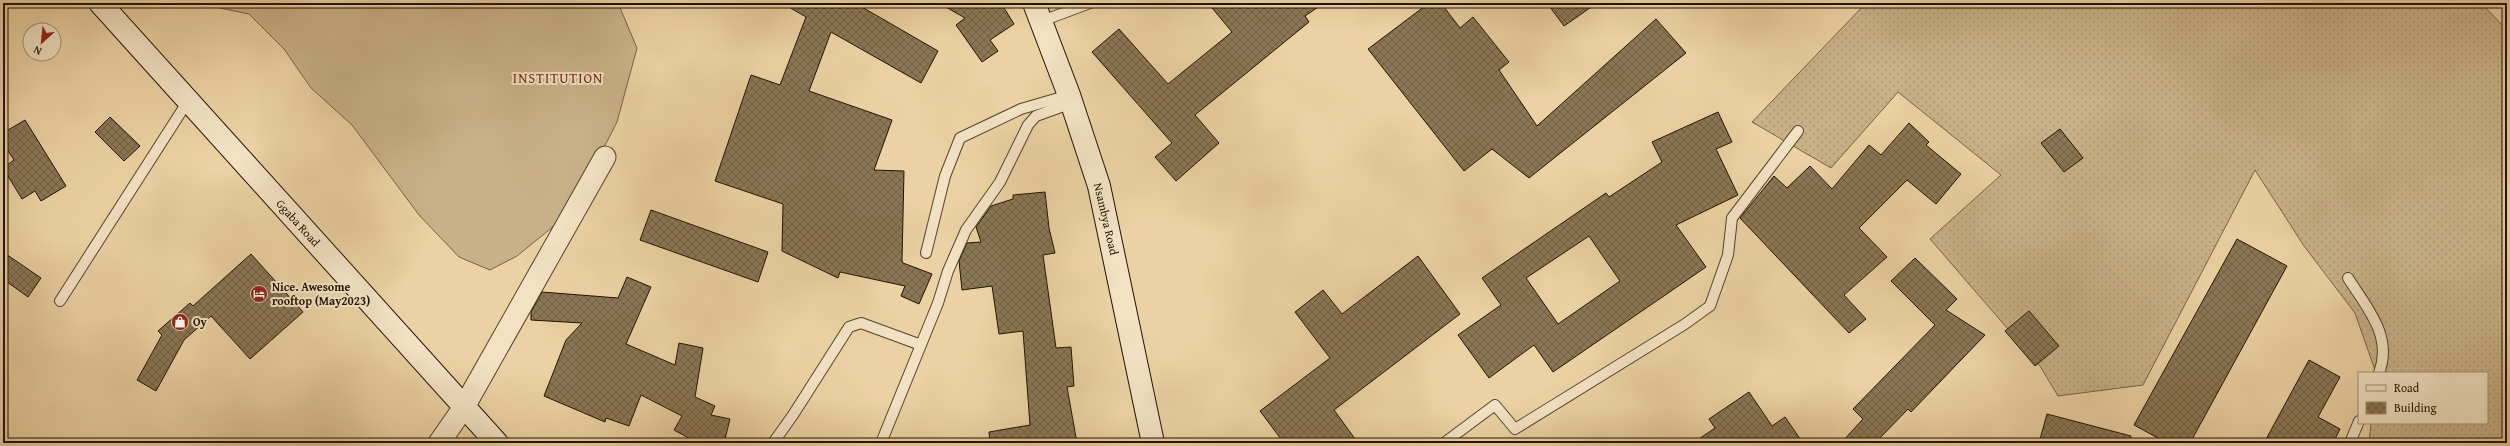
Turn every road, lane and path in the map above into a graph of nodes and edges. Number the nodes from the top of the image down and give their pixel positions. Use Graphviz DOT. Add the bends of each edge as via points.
graph roads {
  1 [pos="100,3"];
  2 [pos="1090,3"];
  3 [pos="1038,12"];
  4 [pos="1070,99"];
  5 [pos="188,101"];
  6 [pos="1798,131"];
  7 [pos="605,157"];
  8 [pos="926,253"];
  9 [pos="2348,278"];
  10 [pos="60,301"];
  11 [pos="921,345"];
  12 [pos="2379,372"];
  13 [pos="464,407"];
  14 [pos="2358,423"];
  15 [pos="439,443"];
  16 [pos="497,443"];
  17 [pos="773,443"];
  18 [pos="881,443"];
  19 [pos="1153,443"];
  20 [pos="1444,443"];
  21 [pos="2350,443"];
  1 -- 5 [label="main road, Ggaba Road"];
  2 -- 3 [label="lane"];
  3 -- 4 [label="main road, Nsambya Road"];
  4 -- 8 [label="lane" via="1020,109 960,138 945,176"];
  4 -- 11 [label="lane" via="1036,116 1028,125 1000,182 966,230"];
  4 -- 19 [label="main road, Nsambya Road" via="1099,186"];
  5 -- 10 [label="lane"];
  5 -- 13 [label="main road, Ggaba Road"];
  6 -- 20 [label="lane" via="1732,218 1728,255 1710,306 1515,429 1495,405"];
  7 -- 13 [label="street"];
  9 -- 12 [label="lane" via="2381,330 2384,348"];
  11 -- 17 [label="lane" via="861,323 848,327"];
  11 -- 18 [label="lane"];
  13 -- 15 [label="street"];
  13 -- 16 [label="main road, Ggaba Road"];
  14 -- 21 [label="lane"];
}
